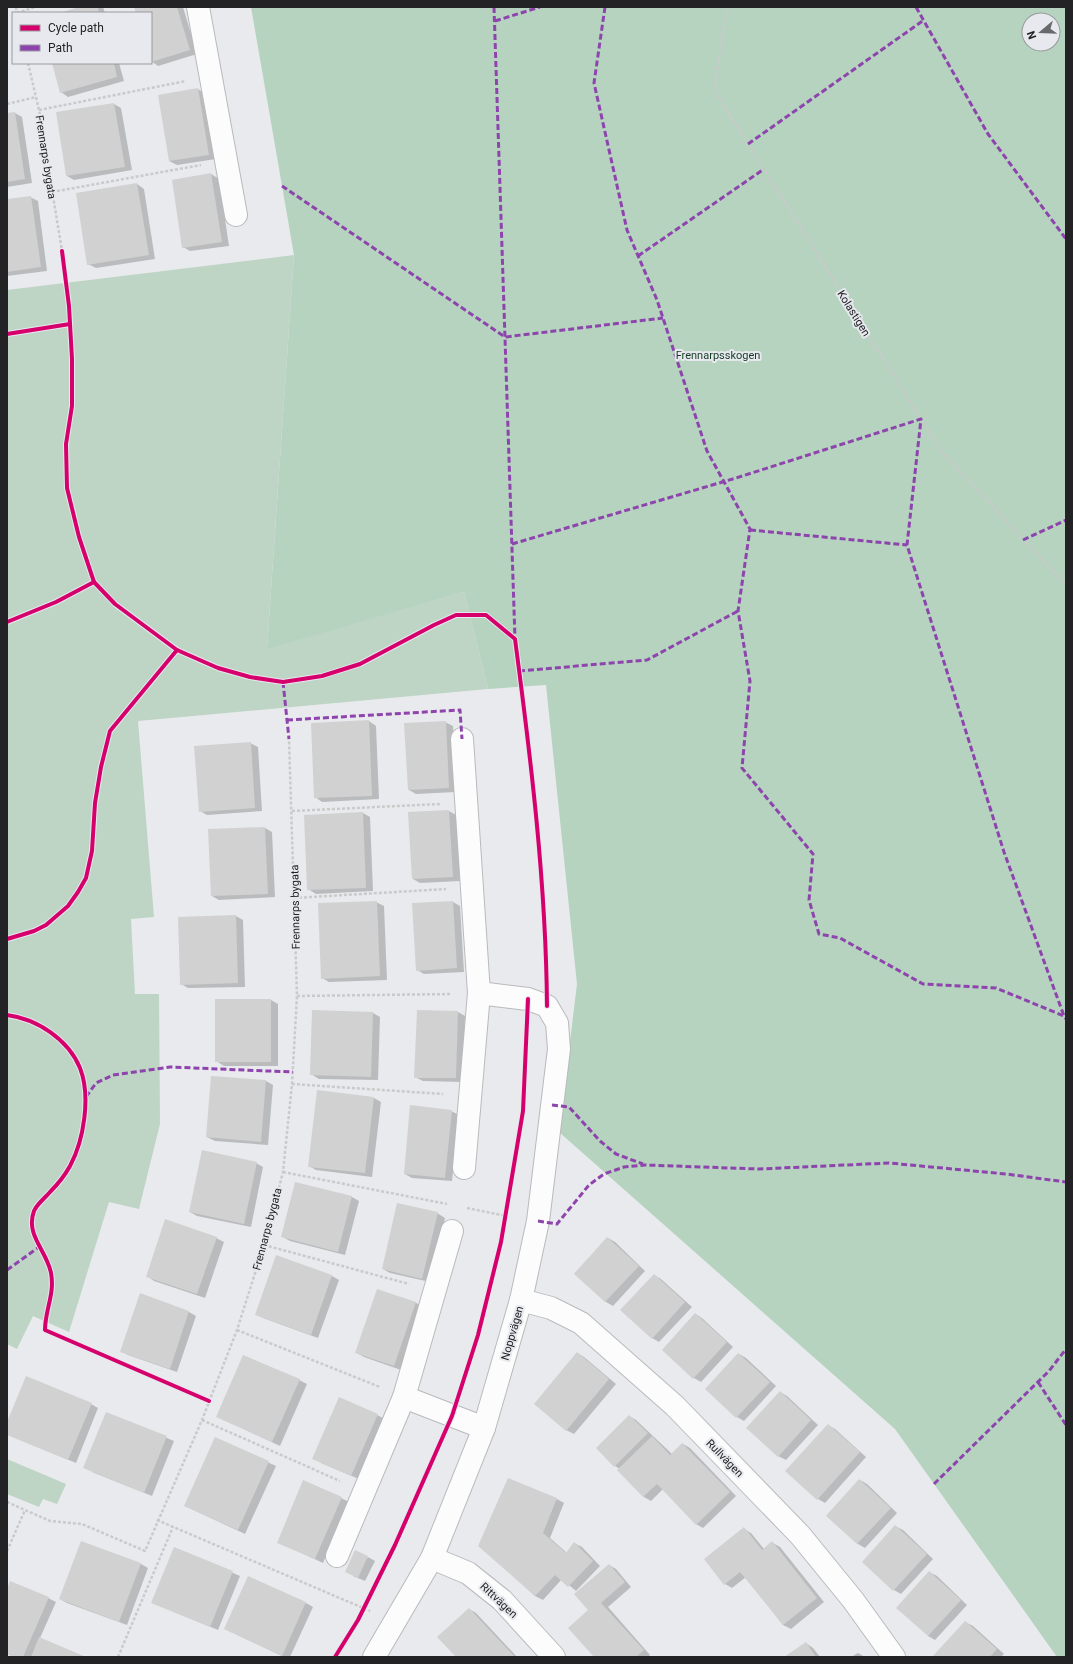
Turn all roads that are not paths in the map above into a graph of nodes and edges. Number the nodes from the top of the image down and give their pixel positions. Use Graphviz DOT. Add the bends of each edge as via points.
graph roads {
  1 [pos="198,7"];
  2 [pos="236,215"];
  3 [pos="462,739"];
  4 [pos="479,993"];
  5 [pos="464,1168"];
  6 [pos="452,1231"];
  7 [pos="521,1300"];
  8 [pos="404,1397"];
  9 [pos="484,1428"];
  10 [pos="337,1556"];
  11 [pos="432,1558"];
  12 [pos="374,1657"];
  13 [pos="554,1657"];
  14 [pos="894,1657"];
  1 -- 2 [label="street"];
  3 -- 4 [label="street"];
  4 -- 5 [label="street"];
  4 -- 7 [label="street, Noppvägen" via="528,999 547,1006 557,1023 559,1049 538,1222"];
  6 -- 8 [label="street"];
  7 -- 9 [label="street, Noppvägen"];
  7 -- 14 [label="street, Rullvägen" via="551,1308 581,1323 675,1406 800,1535 853,1600"];
  8 -- 9 [label="street"];
  8 -- 10 [label="street"];
  9 -- 11 [label="street, Noppvägen"];
  11 -- 12 [label="street, Noppvägen"];
  11 -- 13 [label="street, Rittvägen" via="468,1573 502,1600"];
}
